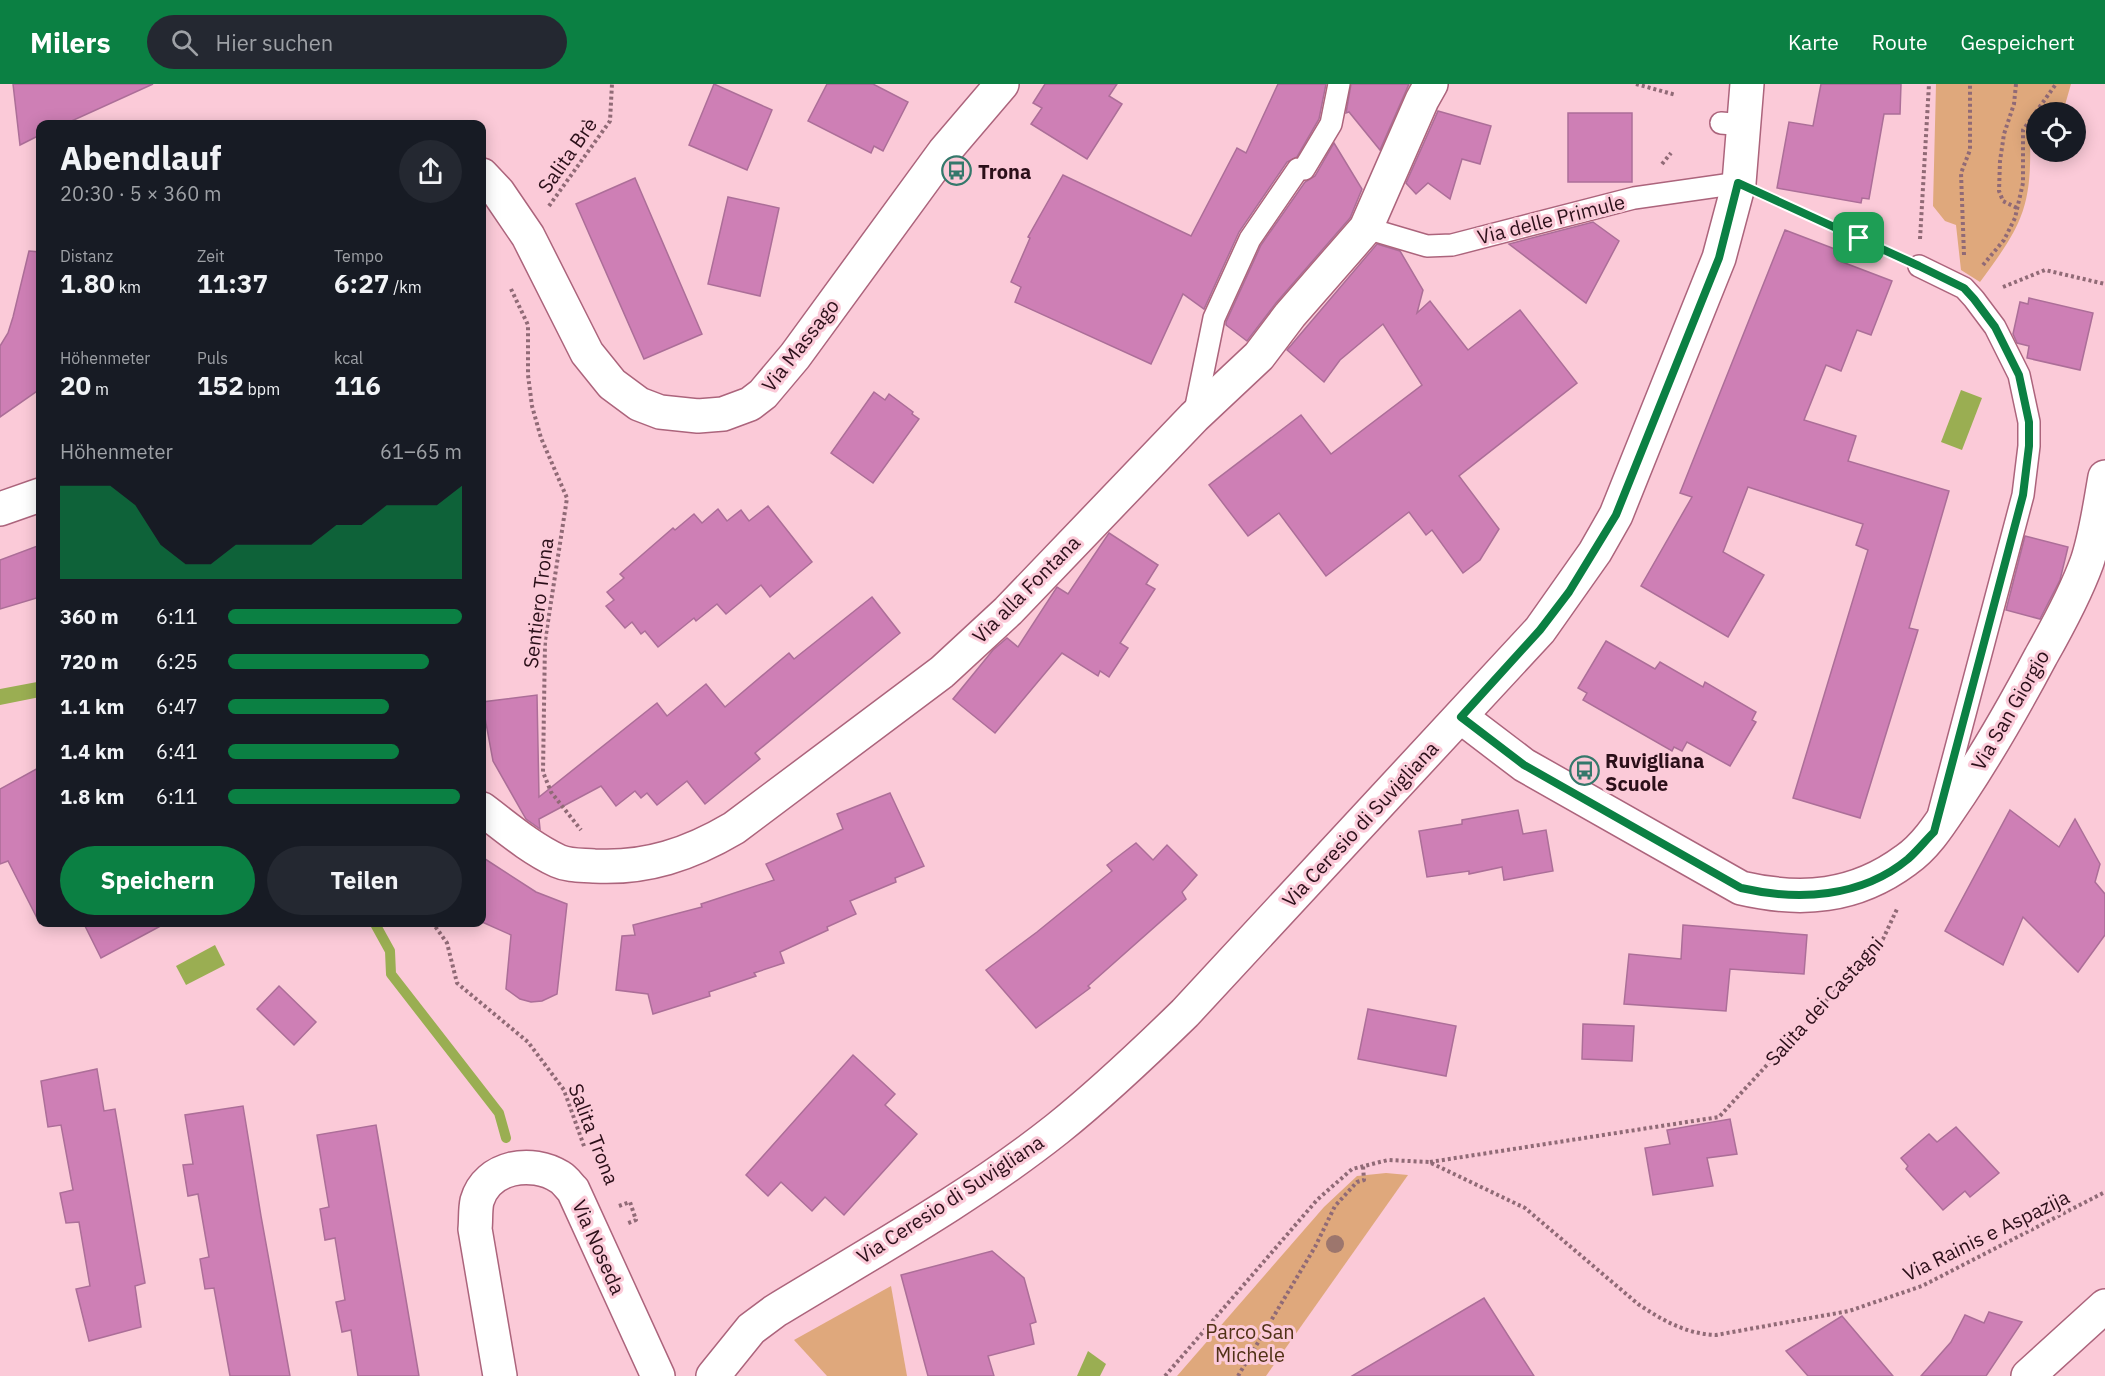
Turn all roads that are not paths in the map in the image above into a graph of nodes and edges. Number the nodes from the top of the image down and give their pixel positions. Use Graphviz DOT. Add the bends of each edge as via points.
graph roads {
  1 [pos="1002,84"];
  2 [pos="1339,84"];
  3 [pos="1431,84"];
  4 [pos="1747,84"];
  5 [pos="486,179"];
  6 [pos="1738,183"];
  7 [pos="1366,228"];
  8 [pos="1919,266"];
  9 [pos="1194,417"];
  10 [pos="2105,477"];
  11 [pos="36,496"];
  12 [pos="0,509"];
  13 [pos="1461,717"];
  14 [pos="486,812"];
  15 [pos="1934,832"];
  16 [pos="2105,1306"];
  17 [pos="500,1376"];
  18 [pos="658,1376"];
  19 [pos="713,1376"];
  20 [pos="2028,1376"];
  1 -- 5 [label="street, Via Massago" via="944,152 795,356 763,394 736,411 672,415 639,404 612,384 587,353 528,236"];
  2 -- 9 [label="lane" via="1330,124 1304,169 1298,169 1250,239 1214,318"];
  3 -- 7 [label="street, Via alla Fontana"];
  4 -- 6 [label="street, Via Ceresio di Suvigliana" via="1733,124"];
  6 -- 7 [label="lane, Via delle Primule" via="1634,198 1452,245 1426,246"];
  6 -- 13 [label="street, Via Ceresio di Suvigliana" via="1719,258 1616,515 1574,584 1540,630"];
  7 -- 9 [label="street, Via alla Fontana" via="1258,356"];
  8 -- 15 [label="lane" via="1969,294 1995,327 2019,375 2029,422 2023,495"];
  9 -- 14 [label="street, Via alla Fontana" via="1008,611 942,672 708,844 659,861 613,867 561,862 537,850"];
  10 -- 15 [label="street, Via San Giorgio" via="2087,561 2064,614 1995,741"];
  11 -- 12 [label="street"];
  13 -- 15 [label="street, Via San Giorgio" via="1524,765 1741,888 1800,896 1839,892 1863,885 1894,868"];
  13 -- 19 [label="street, Via Ceresio di Suvigliana" via="1185,1013 1133,1063 1057,1129 967,1193 775,1311 751,1329"];
  16 -- 20 [label="street"];
  17 -- 18 [label="street, Via Noseda" via="475,1229 477,1200 482,1190 490,1179 511,1168 540,1169 560,1177 573,1190"];
}
